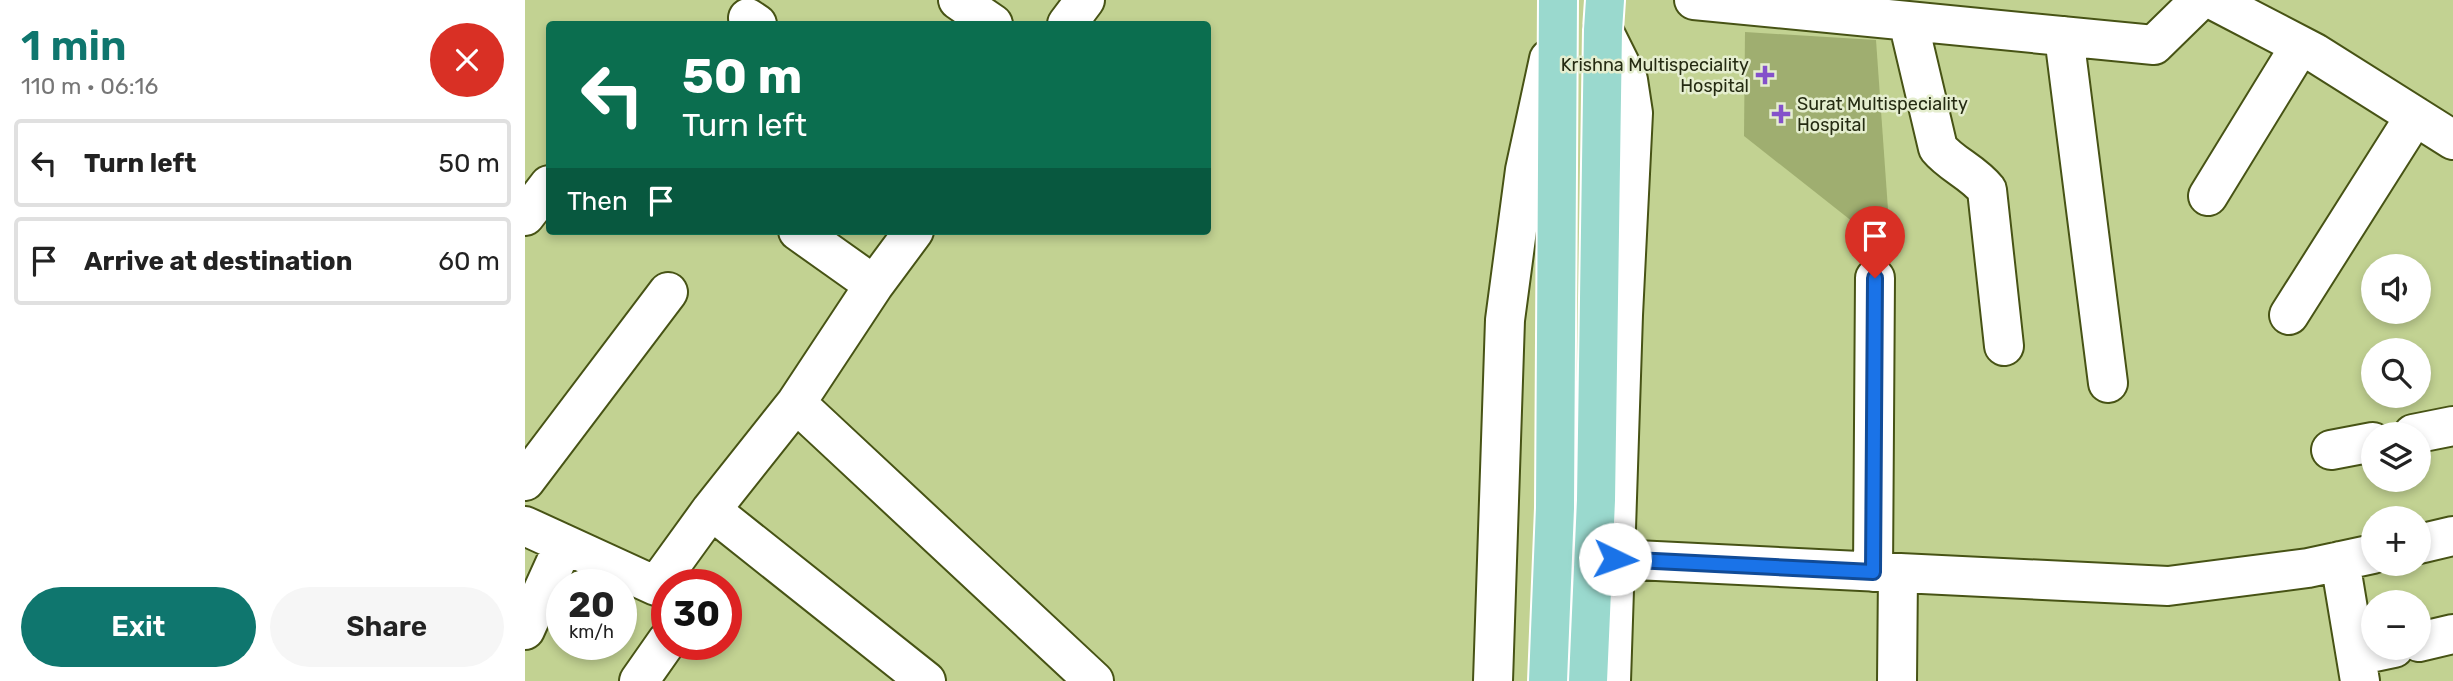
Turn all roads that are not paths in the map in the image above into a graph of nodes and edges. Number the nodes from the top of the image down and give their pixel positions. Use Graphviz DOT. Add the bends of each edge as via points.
graph roads {
  1 [pos="958,0"];
  2 [pos="1085,0"];
  3 [pos="1693,0"];
  4 [pos="2200,0"];
  5 [pos="2213,0"];
  6 [pos="1557,9"];
  7 [pos="1604,15"];
  8 [pos="989,21"];
  9 [pos="1069,21"];
  10 [pos="1908,21"];
  11 [pos="2064,36"];
  12 [pos="2300,46"];
  13 [pos="2414,116"];
  14 [pos="2453,140"];
  15 [pos="546,189"];
  16 [pos="2208,196"];
  17 [pos="1556,201"];
  18 [pos="1601,201"];
  19 [pos="525,216"];
  20 [pos="804,235"];
  21 [pos="911,235"];
  22 [pos="1875,278"];
  23 [pos="874,285"];
  24 [pos="668,292"];
  25 [pos="2290,315"];
  26 [pos="2004,346"];
  27 [pos="2108,383"];
  28 [pos="796,402"];
  29 [pos="2453,426"];
  30 [pos="2431,430"];
  31 [pos="2361,444"];
  32 [pos="2331,450"];
  33 [pos="525,481"];
  34 [pos="711,510"];
  35 [pos="525,526"];
  36 [pos="2453,536"];
  37 [pos="2431,541"];
  38 [pos="564,544"];
  39 [pos="2357,558"];
  40 [pos="1615,559"];
  41 [pos="675,569"];
  42 [pos="1885,573"];
  43 [pos="651,584"];
  44 [pos="525,630"];
  45 [pos="2453,634"];
  46 [pos="2431,639"];
  47 [pos="654,660"];
  48 [pos="2358,668"];
  49 [pos="639,681"];
  50 [pos="926,681"];
  51 [pos="1094,681"];
  52 [pos="1493,681"];
  53 [pos="1548,681"];
  54 [pos="1588,681"];
  55 [pos="1611,681"];
  56 [pos="1897,681"];
  1 -- 8 [label="street"];
  2 -- 9 [label="street"];
  3 -- 10 [label="street"];
  4 -- 11 [label="street" via="2154,45"];
  5 -- 12 [label="street"];
  6 -- 17 [label="main road"];
  6 -- 52 [label="street" via="1525,170 1504,320"];
  7 -- 18 [label="main road"];
  7 -- 40 [label="street" via="1628,80 1633,113"];
  10 -- 11 [label="street"];
  10 -- 26 [label="street" via="1938,148 1987,190"];
  11 -- 27 [label="street"];
  12 -- 13 [label="street"];
  12 -- 16 [label="street"];
  13 -- 14 [label="street"];
  13 -- 25 [label="street"];
  15 -- 19 [label="street"];
  17 -- 18 [label="main road"];
  17 -- 53 [label="main road" via="1555,508"];
  18 -- 54 [label="main road"];
  20 -- 23 [label="street"];
  21 -- 23 [label="street"];
  22 -- 42 [label="street"];
  23 -- 28 [label="street"];
  24 -- 33 [label="street"];
  28 -- 34 [label="street"];
  28 -- 51 [label="street"];
  29 -- 30 [label="street"];
  31 -- 32 [label="street"];
  34 -- 41 [label="street"];
  34 -- 50 [label="street"];
  35 -- 38 [label="street"];
  36 -- 37 [label="street"];
  38 -- 43 [label="street"];
  38 -- 44 [label="street"];
  39 -- 42 [label="street" via="2168,586"];
  39 -- 48 [label="street"];
  40 -- 42 [label="street"];
  40 -- 55 [label="street"];
  42 -- 56 [label="street"];
  45 -- 46 [label="street"];
  47 -- 49 [label="street"];
}
